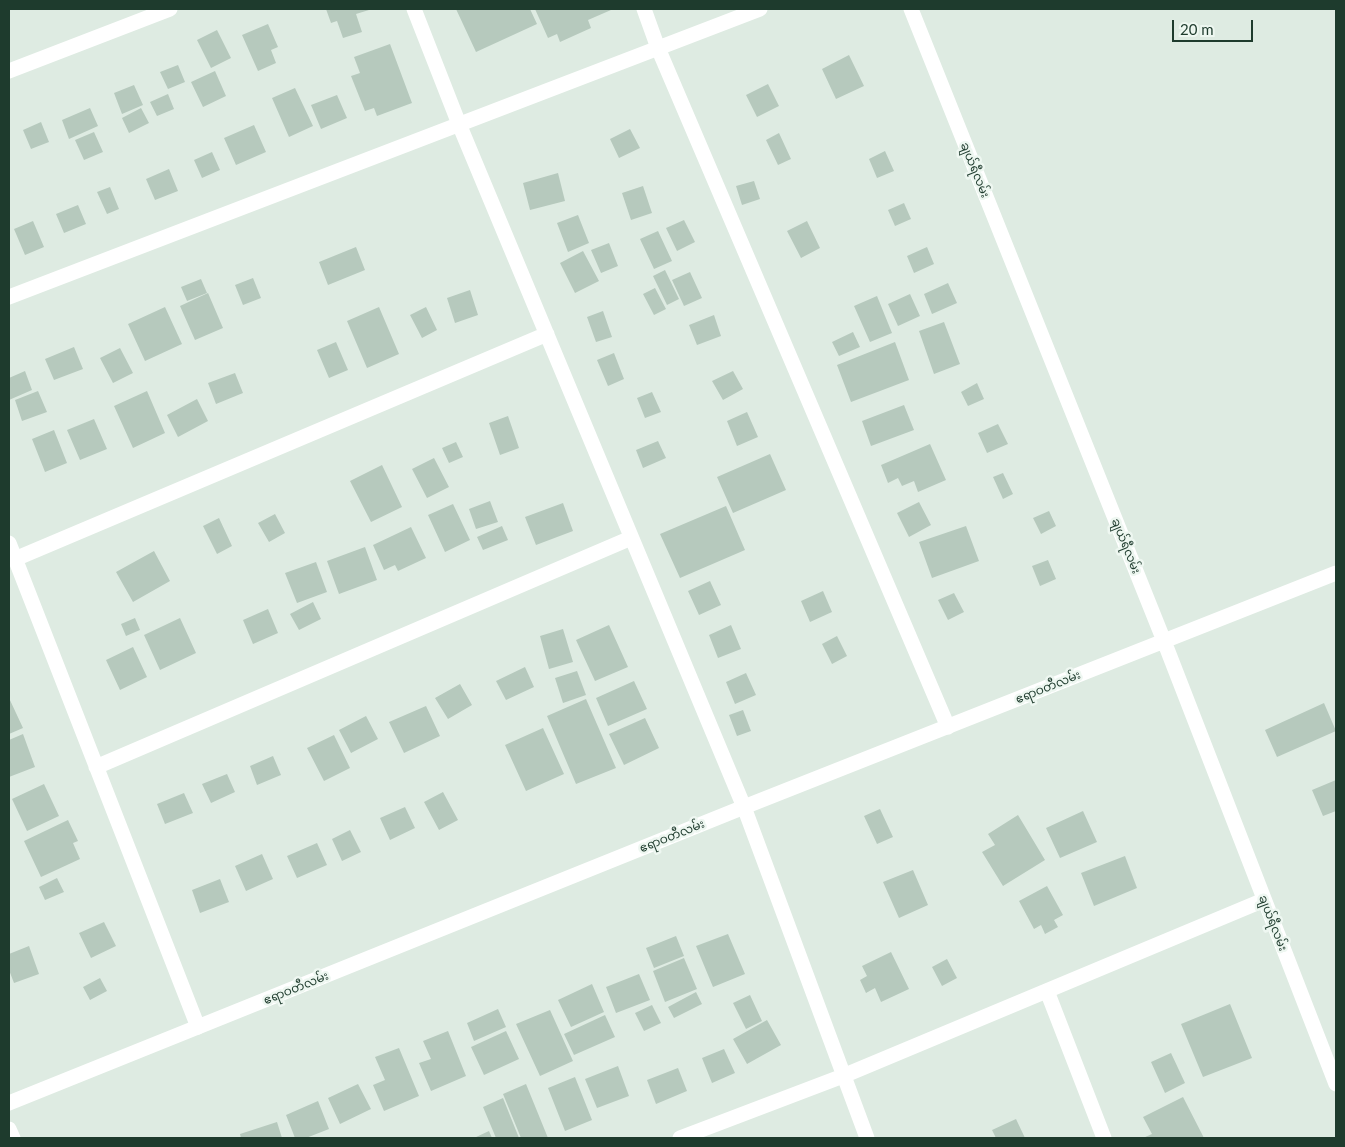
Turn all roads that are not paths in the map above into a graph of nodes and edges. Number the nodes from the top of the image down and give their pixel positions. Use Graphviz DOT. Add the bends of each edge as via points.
graph roads {
  1 [pos="170,9"];
  2 [pos="414,9"];
  3 [pos="644,9"];
  4 [pos="760,9"];
  5 [pos="911,9"];
  6 [pos="658,48"];
  7 [pos="9,71"];
  8 [pos="459,124"];
  9 [pos="9,297"];
  10 [pos="547,334"];
  11 [pos="632,538"];
  12 [pos="9,543"];
  13 [pos="15,559"];
  14 [pos="1336,573"];
  15 [pos="1164,641"];
  16 [pos="948,727"];
  17 [pos="96,767"];
  18 [pos="744,807"];
  19 [pos="1264,900"];
  20 [pos="1047,991"];
  21 [pos="198,1027"];
  22 [pos="844,1076"];
  23 [pos="1336,1084"];
  24 [pos="9,1103"];
  25 [pos="9,1128"];
  26 [pos="13,1138"];
  27 [pos="680,1138"];
  28 [pos="867,1138"];
  29 [pos="1104,1138"];
  1 -- 7 [label="street"];
  2 -- 8 [label="street"];
  3 -- 6 [label="street"];
  4 -- 6 [label="street"];
  5 -- 15 [label="street, ချယ်ရီလမ်း"];
  6 -- 8 [label="street"];
  6 -- 16 [label="street"];
  8 -- 9 [label="street"];
  8 -- 10 [label="street"];
  10 -- 11 [label="street"];
  10 -- 13 [label="street"];
  11 -- 17 [label="street"];
  11 -- 18 [label="street"];
  12 -- 13 [label="street"];
  13 -- 17 [label="street"];
  14 -- 15 [label="street, ဧရာဝတီလမ်း"];
  15 -- 16 [label="street, ဧရာဝတီလမ်း"];
  15 -- 19 [label="street, ချယ်ရီလမ်း"];
  16 -- 18 [label="street, ဧရာဝတီလမ်း"];
  17 -- 21 [label="street"];
  18 -- 21 [label="street, ဧရာဝတီလမ်း"];
  18 -- 22 [label="street"];
  19 -- 20 [label="street"];
  19 -- 23 [label="street, ချယ်ရီလမ်း"];
  20 -- 22 [label="street"];
  20 -- 29 [label="street"];
  21 -- 24 [label="street, ဧရာဝတီလမ်း"];
  22 -- 27 [label="street"];
  22 -- 28 [label="street"];
  25 -- 26 [label="street"];
}
